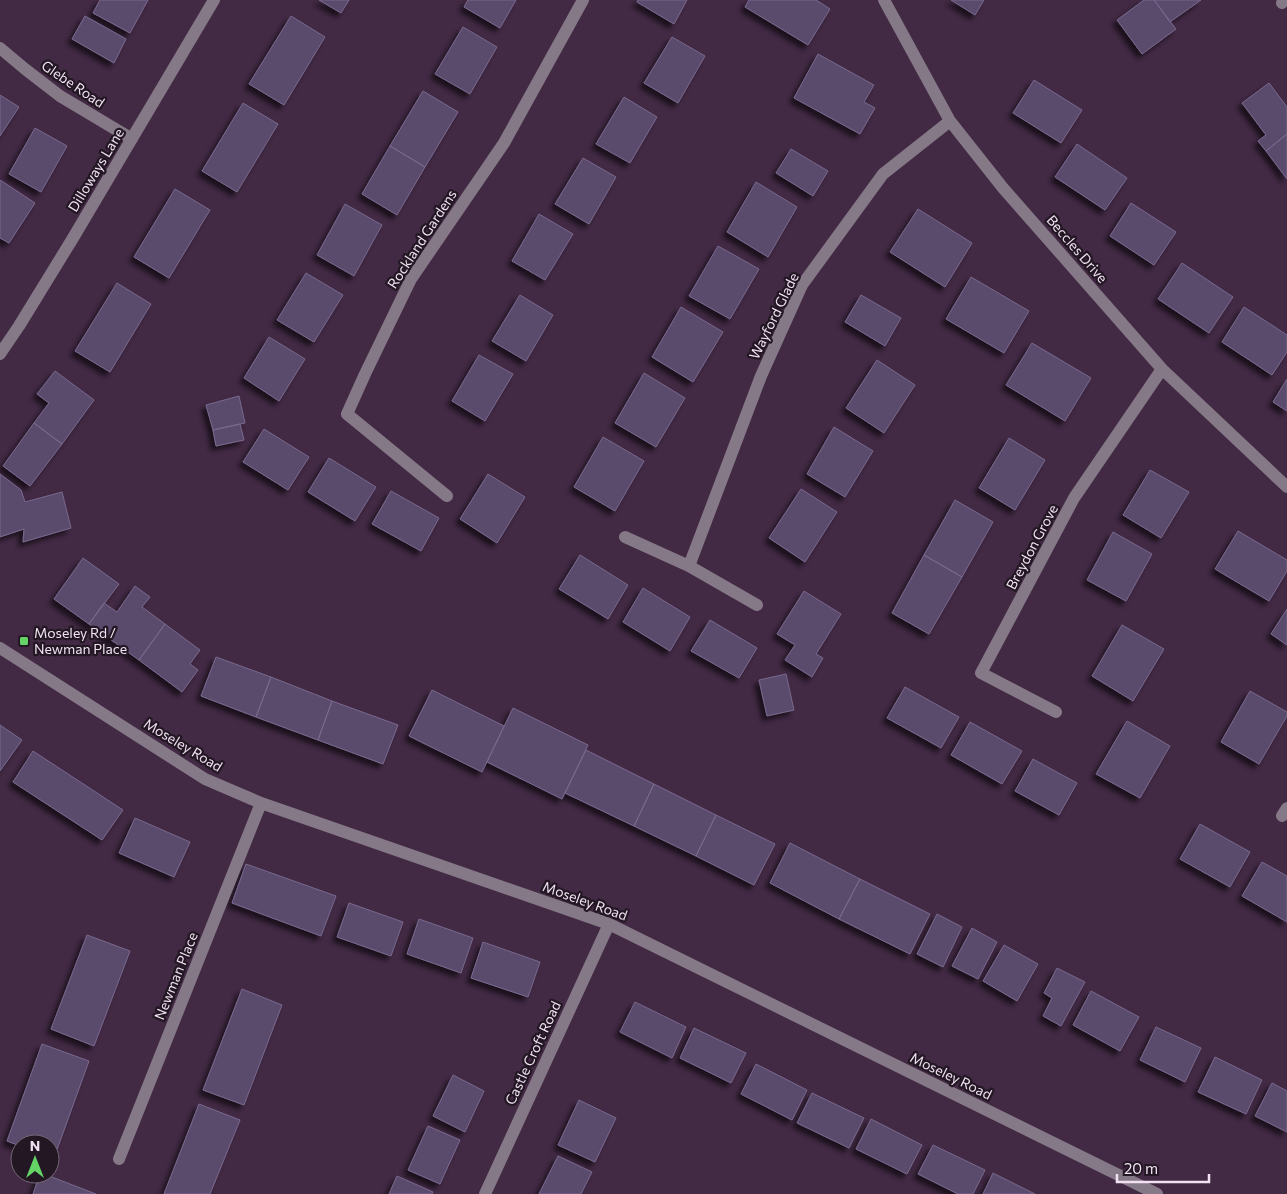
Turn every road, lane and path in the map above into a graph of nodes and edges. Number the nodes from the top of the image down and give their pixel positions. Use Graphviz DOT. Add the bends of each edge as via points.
graph roads {
  1 [pos="214,0"];
  2 [pos="583,0"];
  3 [pos="884,0"];
  4 [pos="0,48"];
  5 [pos="950,121"];
  6 [pos="132,139"];
  7 [pos="0,354"];
  8 [pos="1162,369"];
  9 [pos="1287,487"];
  10 [pos="447,496"];
  11 [pos="625,538"];
  12 [pos="689,566"];
  13 [pos="757,605"];
  14 [pos="0,648"];
  15 [pos="1056,712"];
  16 [pos="261,804"];
  17 [pos="609,924"];
  18 [pos="120,1159"];
  19 [pos="485,1194"];
  20 [pos="1157,1194"];
  1 -- 6 [label="street, Dilloways Lane"];
  2 -- 10 [label="street, Rockland Gardens" via="504,143 411,279 347,414"];
  3 -- 5 [label="street, Beccles Drive"];
  4 -- 6 [label="street, Glebe Road" via="60,96"];
  5 -- 8 [label="street, Beccles Drive" via="1003,188"];
  5 -- 12 [label="street, Wayford Glade" via="883,174 802,285 761,376"];
  6 -- 7 [label="street, Dilloways Lane"];
  8 -- 9 [label="street, Beccles Drive"];
  8 -- 15 [label="street, Breydon Grove" via="1074,498 981,673"];
  11 -- 12 [label="street"];
  12 -- 13 [label="street"];
  14 -- 16 [label="street, Moseley Road" via="205,779"];
  16 -- 17 [label="street, Moseley Road"];
  16 -- 18 [label="street, Newman Place"];
  17 -- 19 [label="street, Castle Croft Road"];
  17 -- 20 [label="street, Moseley Road"];
}
